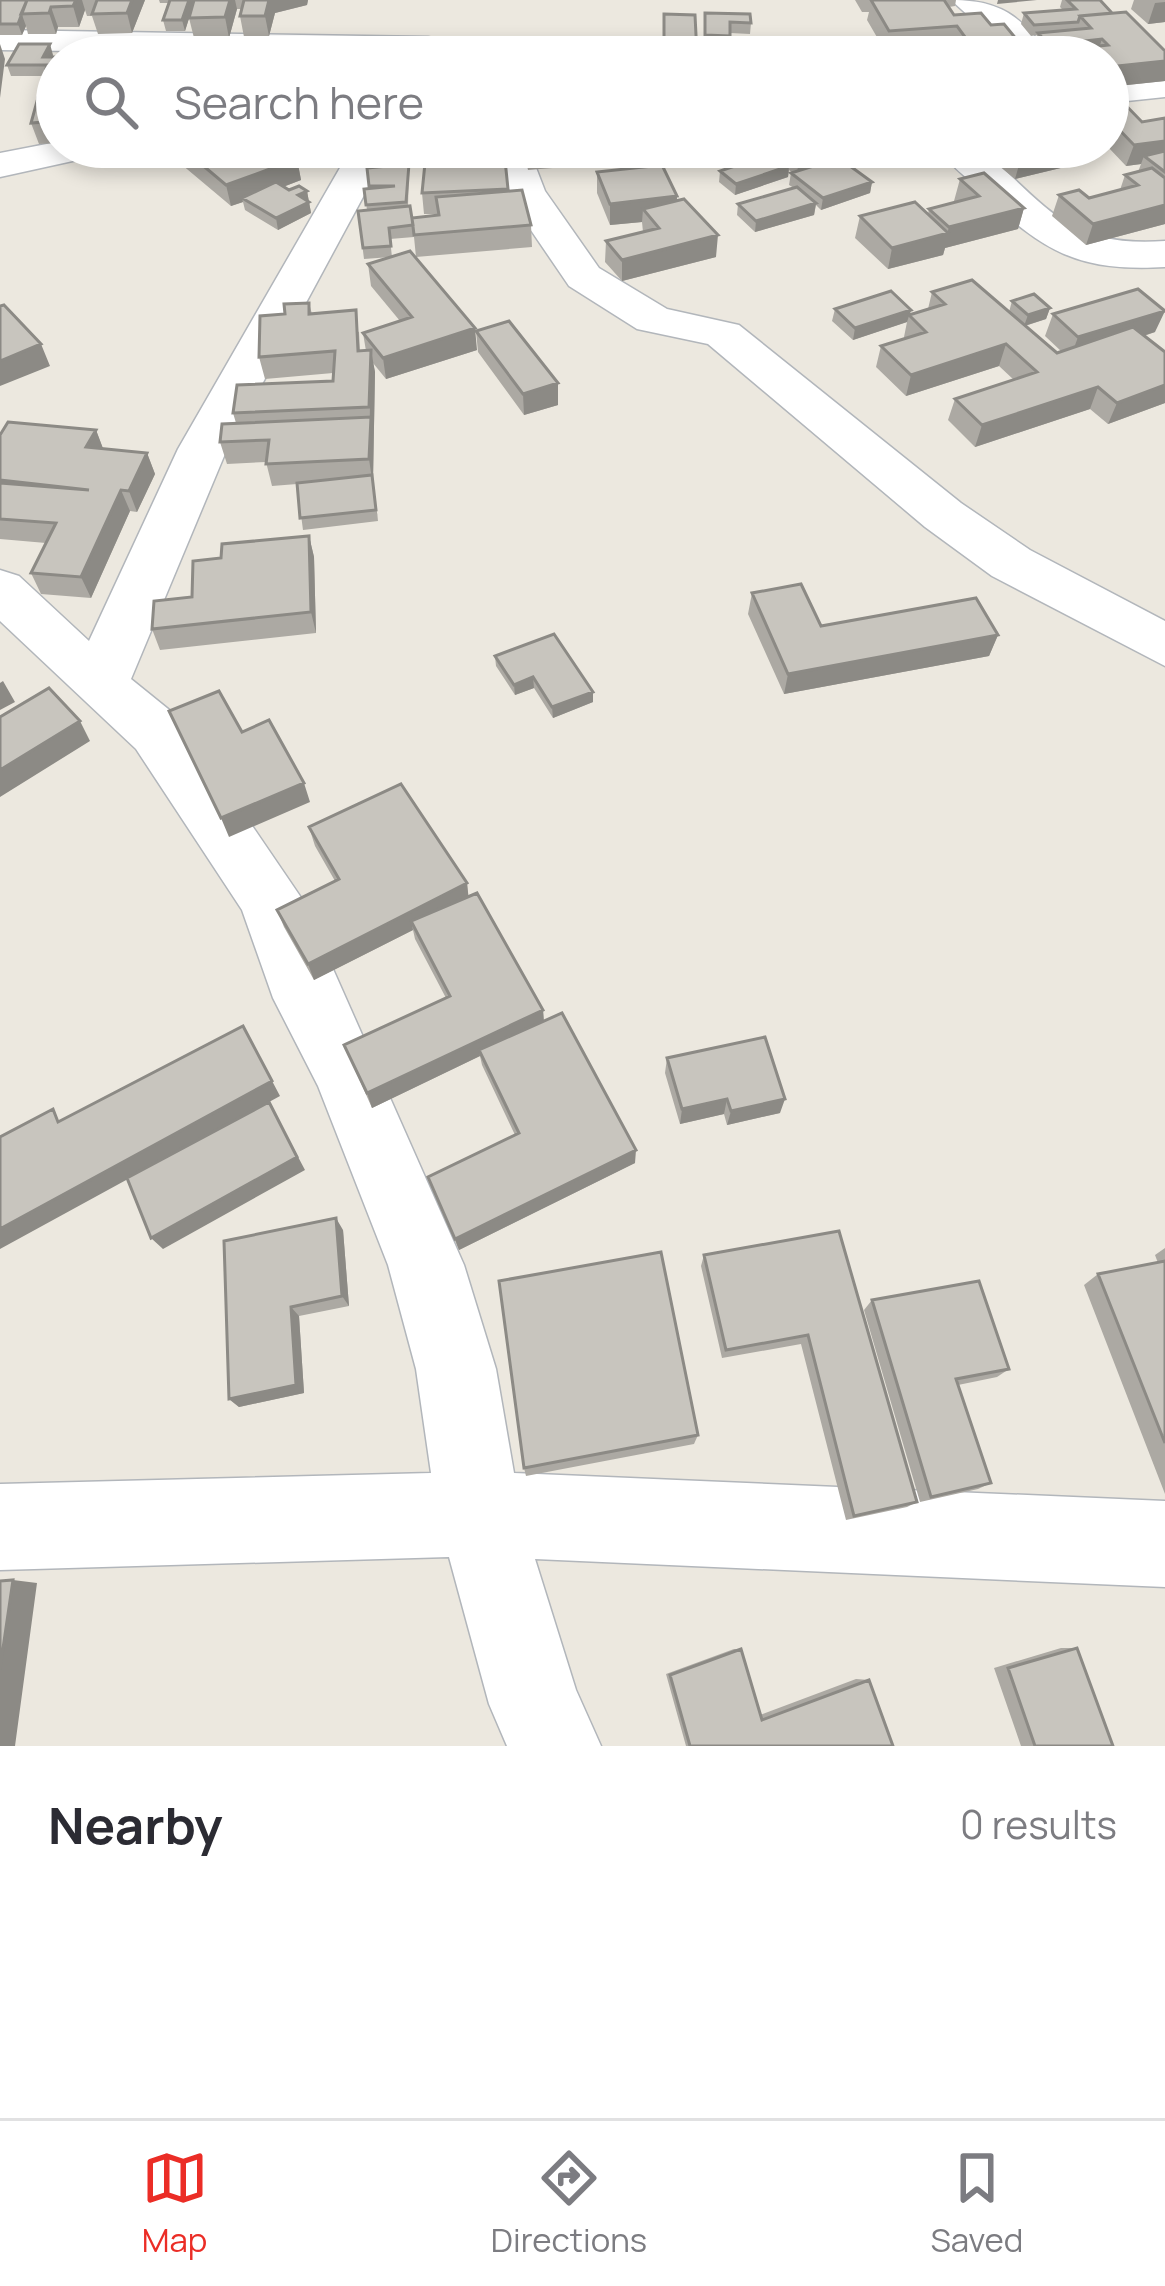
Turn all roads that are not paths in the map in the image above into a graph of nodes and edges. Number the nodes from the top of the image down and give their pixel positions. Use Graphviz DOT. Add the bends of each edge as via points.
graph roads {
  1 [pos="968,0"];
  2 [pos="1014,36"];
  3 [pos="0,40"];
  4 [pos="36,40"];
  5 [pos="1165,86"];
  6 [pos="1129,90"];
  7 [pos="36,157"];
  8 [pos="0,165"];
  9 [pos="362,168"];
  10 [pos="516,168"];
  11 [pos="979,168"];
  12 [pos="1082,252"];
  13 [pos="1165,254"];
  14 [pos="1148,295"];
  15 [pos="0,590"];
  16 [pos="1165,646"];
  17 [pos="100,685"];
  18 [pos="479,1514"];
  19 [pos="0,1527"];
  20 [pos="1165,1544"];
  21 [pos="555,1746"];
  1 -- 2 [label="street"];
  3 -- 4 [label="street"];
  5 -- 6 [label="street"];
  7 -- 8 [label="street"];
  9 -- 17 [label="street" via="146,563"];
  10 -- 16 [label="street" via="584,277 653,320 723,334 1011,563"];
  11 -- 12 [label="street"];
  12 -- 13 [label="street"];
  12 -- 14 [label="street"];
  15 -- 17 [label="street"];
  17 -- 18 [label="street" via="157,733 270,899 426,1265 456,1369"];
  18 -- 19 [label="street"];
  18 -- 20 [label="street"];
  18 -- 21 [label="street"];
}
